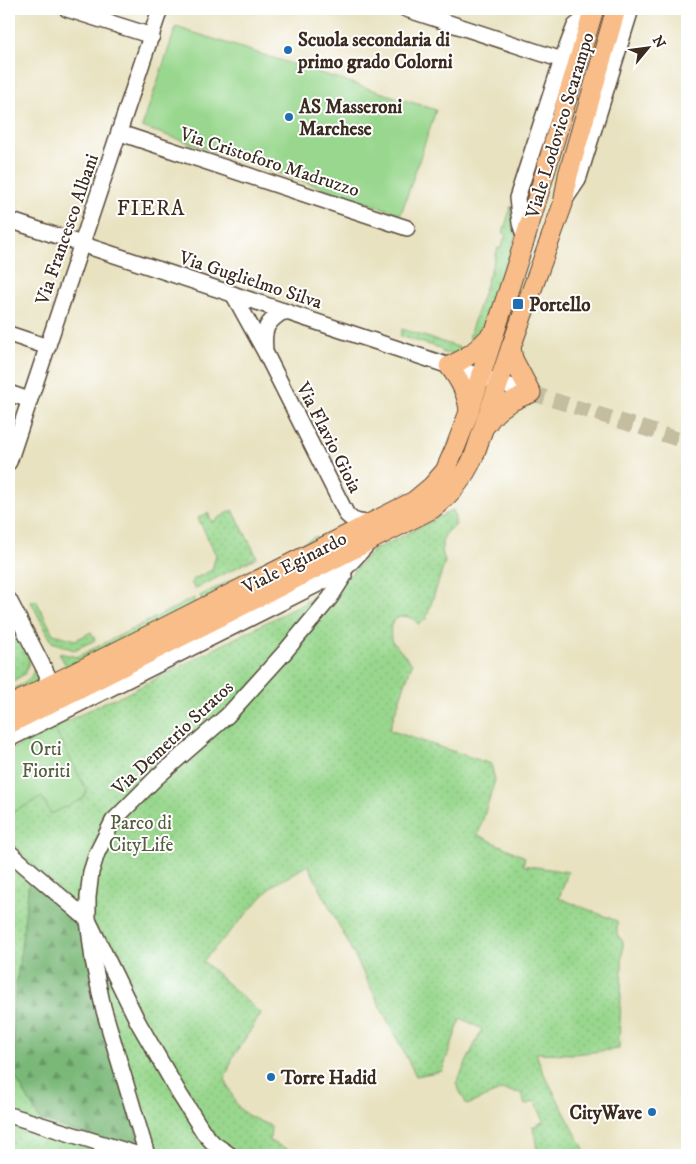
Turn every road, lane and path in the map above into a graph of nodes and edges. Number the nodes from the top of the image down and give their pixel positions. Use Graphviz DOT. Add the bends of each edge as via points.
graph roads {
  1 [pos="68,9"];
  2 [pos="160,9"];
  3 [pos="406,9"];
  4 [pos="616,9"];
  5 [pos="631,9"];
  6 [pos="593,10"];
  7 [pos="152,36"];
  8 [pos="562,60"];
  9 [pos="120,133"];
  10 [pos="563,204"];
  11 [pos="9,220"];
  12 [pos="407,228"];
  13 [pos="525,239"];
  14 [pos="82,244"];
  15 [pos="233,294"];
  16 [pos="284,311"];
  17 [pos="494,331"];
  18 [pos="9,334"];
  19 [pos="48,347"];
  20 [pos="511,347"];
  21 [pos="265,352"];
  22 [pos="449,366"];
  23 [pos="480,376"];
  24 [pos="499,382"];
  25 [pos="531,392"];
  26 [pos="9,393"];
  27 [pos="29,400"];
  28 [pos="469,412"];
  29 [pos="482,433"];
  30 [pos="9,462"];
  31 [pos="373,531"];
  32 [pos="344,576"];
  33 [pos="258,580"];
  34 [pos="9,600"];
  35 [pos="109,681"];
  36 [pos="45,688"];
  37 [pos="9,706"];
  38 [pos="9,715"];
  39 [pos="9,724"];
  40 [pos="9,739"];
  41 [pos="9,852"];
  42 [pos="88,920"];
  43 [pos="9,1115"];
  44 [pos="139,1155"];
  45 [pos="147,1155"];
  46 [pos="230,1155"];
  1 -- 7 [label="street"];
  2 -- 7 [label="street, Via Francesco Albani"];
  3 -- 8 [label="street"];
  4 -- 10 [label="main road, Viale Lodovico Scarampo" via="568,175"];
  5 -- 10 [label="street, Viale Lodovico Scarampo" via="578,180"];
  6 -- 8 [label="street, Viale Lodovico Scarampo" via="575,26"];
  6 -- 13 [label="main road, Viale Lodovico Scarampo"];
  7 -- 9 [label="street, Via Francesco Albani"];
  8 -- 13 [label="street, Viale Lodovico Scarampo" via="517,198"];
  9 -- 12 [label="street, Via Cristoforo Madruzzo"];
  9 -- 14 [label="street, Via Francesco Albani"];
  10 -- 20 [label="main road, Viale Lodovico Scarampo"];
  11 -- 14 [label="street, Via Guglielmo Silva"];
  13 -- 17 [label="main road, Viale Lodovico Scarampo"];
  14 -- 15 [label="street, Via Guglielmo Silva"];
  14 -- 19 [label="street, Via Francesco Albani"];
  15 -- 16 [label="street, Via Guglielmo Silva"];
  15 -- 21 [label="street, Via Flavio Gioia"];
  16 -- 21 [label="street, Via Flavio Gioia" via="267,324 263,336"];
  16 -- 22 [label="street, Via Guglielmo Silva"];
  17 -- 22 [label="main road" via="477,350"];
  17 -- 23 [label="main road, Viale Lodovico Scarampo"];
  18 -- 19 [label="street"];
  19 -- 27 [label="street, Via Francesco Albani"];
  20 -- 24 [label="main road, Viale Lodovico Scarampo"];
  20 -- 25 [label="main road" via="513,359"];
  21 -- 31 [label="street, Via Flavio Gioia" via="347,514"];
  22 -- 23 [label="street, Via Guglielmo Silva"];
  22 -- 28 [label="main road" via="464,389"];
  23 -- 24 [label="street"];
  23 -- 28 [label="main road, Viale Eginardo"];
  24 -- 25 [label="street"];
  24 -- 29 [label="main road, Viale Eginardo"];
  25 -- 29 [label="main road" via="497,411"];
  26 -- 27 [label="street"];
  27 -- 30 [label="street, Via Francesco Albani"];
  28 -- 31 [label="main road, Viale Eginardo" via="451,459 439,479 414,502"];
  29 -- 31 [label="main road, Viale Eginardo" via="468,469 453,491 432,509"];
  31 -- 33 [label="main road, Viale Eginardo"];
  31 -- 35 [label="main road, Viale Eginardo"];
  32 -- 42 [label="street, Via Demetrio Stratos" via="330,598 228,715 157,777 113,821 91,872"];
  33 -- 35 [label="main road" via="222,607 111,663 106,668"];
  33 -- 36 [label="main road, Viale Eginardo"];
  34 -- 36 [label="street" via="48,676"];
  35 -- 39 [label="main road, Viale Eginardo"];
  35 -- 40 [label="street, Viale Eginardo" via="77,705"];
  36 -- 37 [label="main road, Viale Eginardo"];
  36 -- 38 [label="main road" via="37,701"];
  41 -- 42 [label="street"];
  42 -- 45 [label="street, Via Demetrio Stratos" via="103,1007"];
  42 -- 46 [label="street" via="138,1022 180,1095 204,1133"];
  43 -- 44 [label="street"];
}
